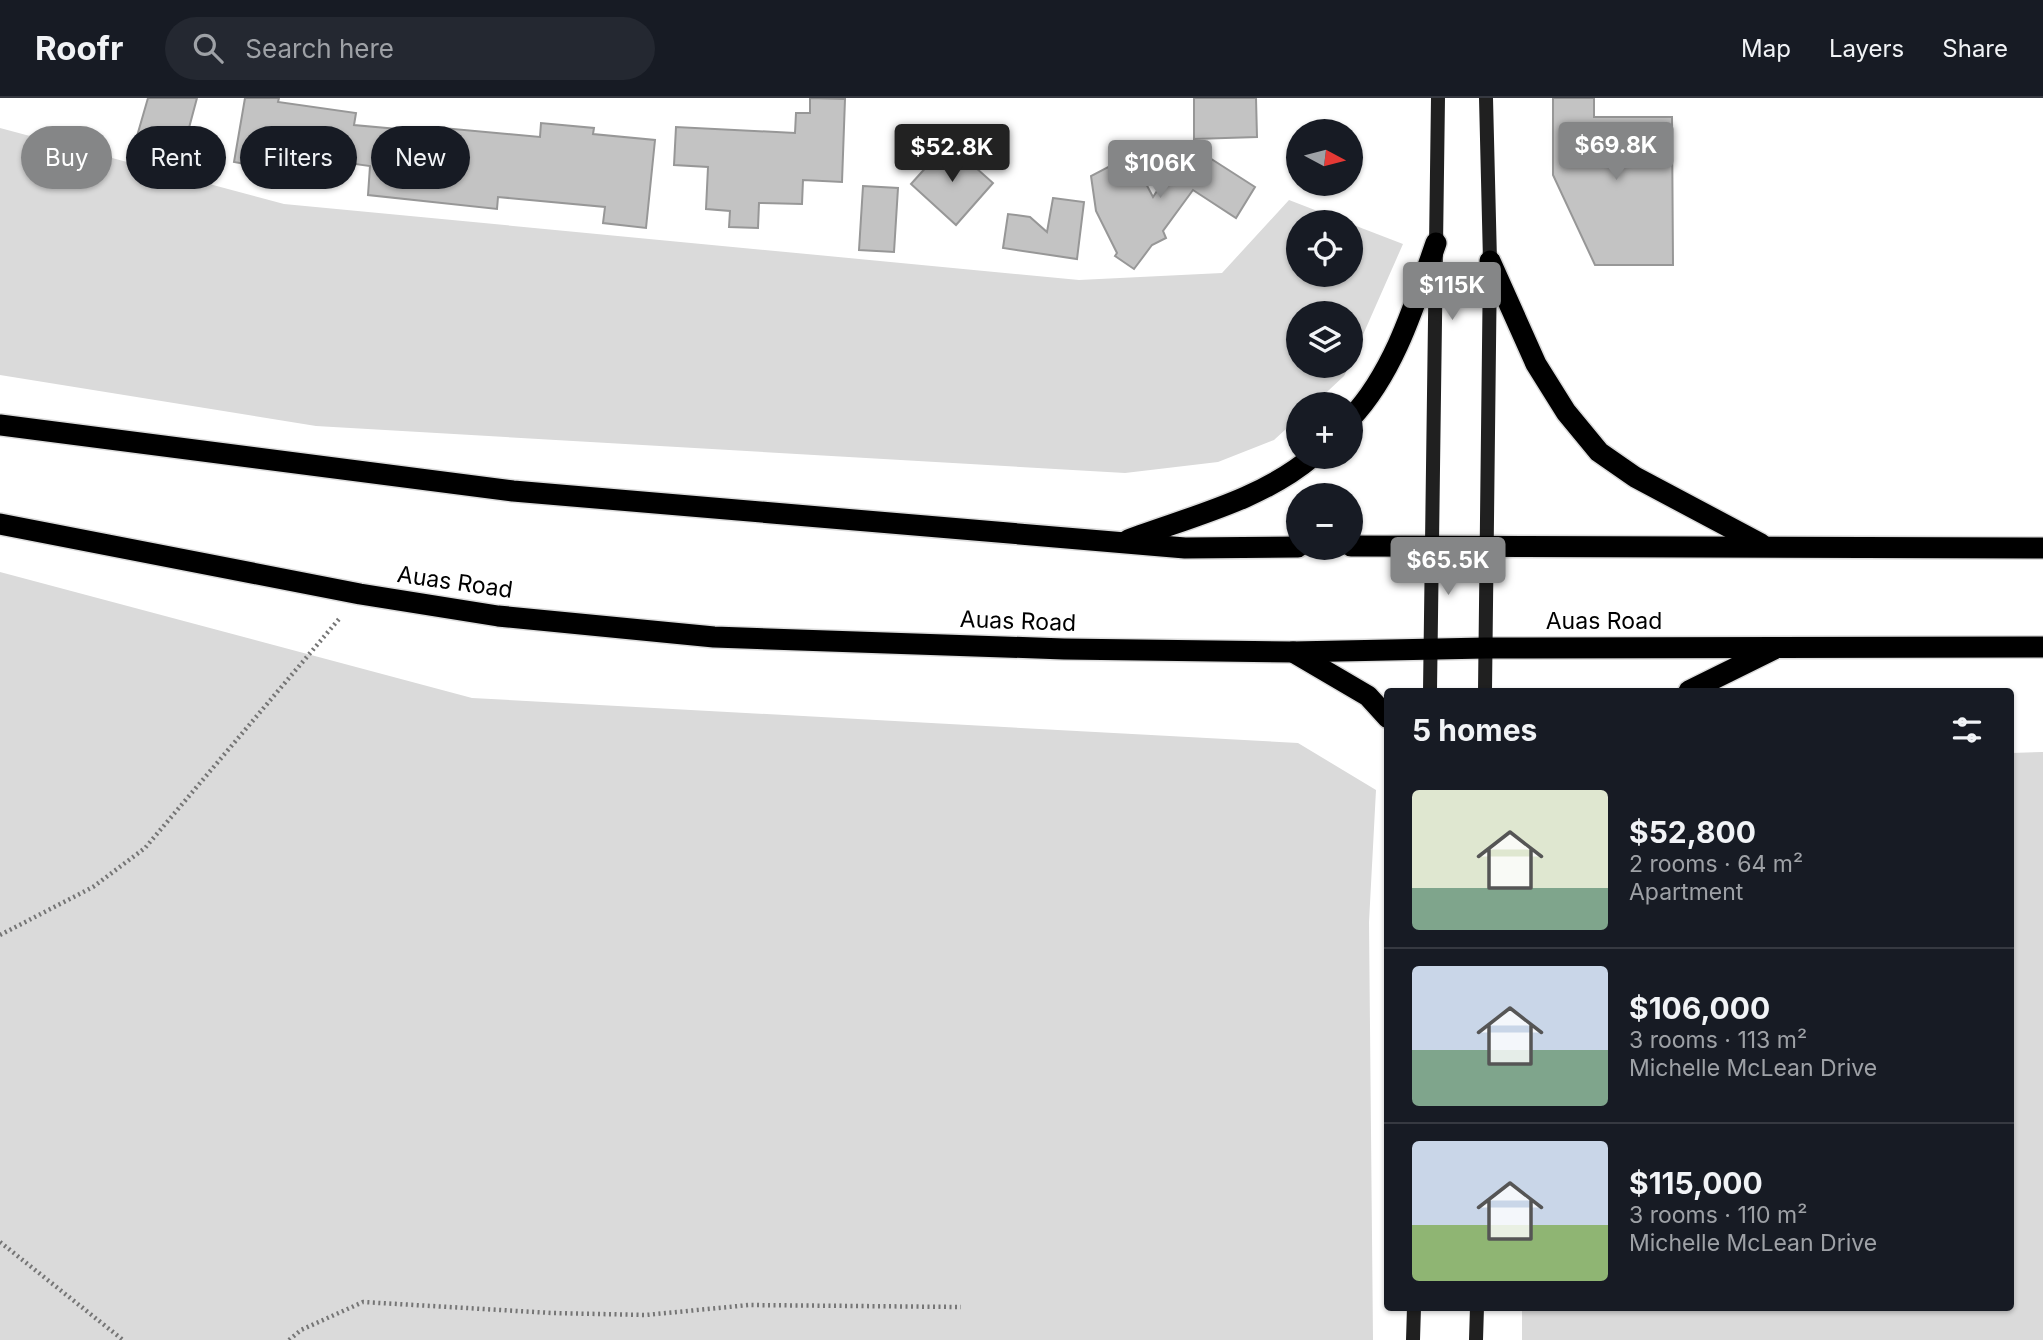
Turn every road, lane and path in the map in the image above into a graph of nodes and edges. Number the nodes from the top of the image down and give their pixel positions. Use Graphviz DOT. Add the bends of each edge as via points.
graph roads {
  1 [pos="1438,98"];
  2 [pos="1486,98"];
  3 [pos="1436,243"];
  4 [pos="1490,261"];
  5 [pos="1363,402"];
  6 [pos="0,425"];
  7 [pos="1294,469"];
  8 [pos="0,524"];
  9 [pos="1123,542"];
  10 [pos="1431,545"];
  11 [pos="1486,545"];
  12 [pos="1766,546"];
  13 [pos="1286,547"];
  14 [pos="1363,547"];
  15 [pos="2043,548"];
  16 [pos="360,594"];
  17 [pos="1779,646"];
  18 [pos="2043,646"];
  19 [pos="1485,648"];
  20 [pos="1430,649"];
  21 [pos="1293,652"];
  22 [pos="1430,688"];
  23 [pos="1485,688"];
  24 [pos="1695,688"];
  25 [pos="1384,714"];
  26 [pos="0,935"];
  27 [pos="0,1242"];
  28 [pos="961,1307"];
  29 [pos="1414,1311"];
  30 [pos="1477,1311"];
  31 [pos="123,1340"];
  32 [pos="289,1340"];
  33 [pos="1413,1340"];
  34 [pos="1476,1340"];
  1 -- 3 [label="street"];
  2 -- 4 [label="street"];
  3 -- 5 [label="highway" via="1387,369"];
  3 -- 10 [label="street"];
  4 -- 11 [label="street"];
  4 -- 12 [label="highway" via="1536,364 1566,412 1600,452 1635,477"];
  6 -- 9 [label="highway" via="513,491"];
  7 -- 9 [label="highway" via="1247,496"];
  8 -- 16 [label="highway, Auas Road"];
  9 -- 13 [label="highway" via="1185,548"];
  10 -- 11 [label="highway"];
  10 -- 14 [label="highway"];
  10 -- 20 [label="street"];
  11 -- 12 [label="highway"];
  11 -- 19 [label="street"];
  12 -- 15 [label="highway"];
  16 -- 21 [label="highway, Auas Road" via="498,616 714,637"];
  16 -- 26 [label="path" via="145,848 93,887"];
  17 -- 18 [label="highway, Auas Road"];
  17 -- 19 [label="highway, Auas Road"];
  17 -- 24 [label="highway"];
  19 -- 20 [label="highway, Auas Road"];
  19 -- 23 [label="street"];
  20 -- 21 [label="highway, Auas Road"];
  20 -- 22 [label="street"];
  21 -- 25 [label="highway" via="1368,696"];
  27 -- 31 [label="path"];
  28 -- 32 [label="path" via="749,1305 646,1315 363,1302 301,1329"];
  29 -- 33 [label="street"];
  30 -- 34 [label="street"];
}
